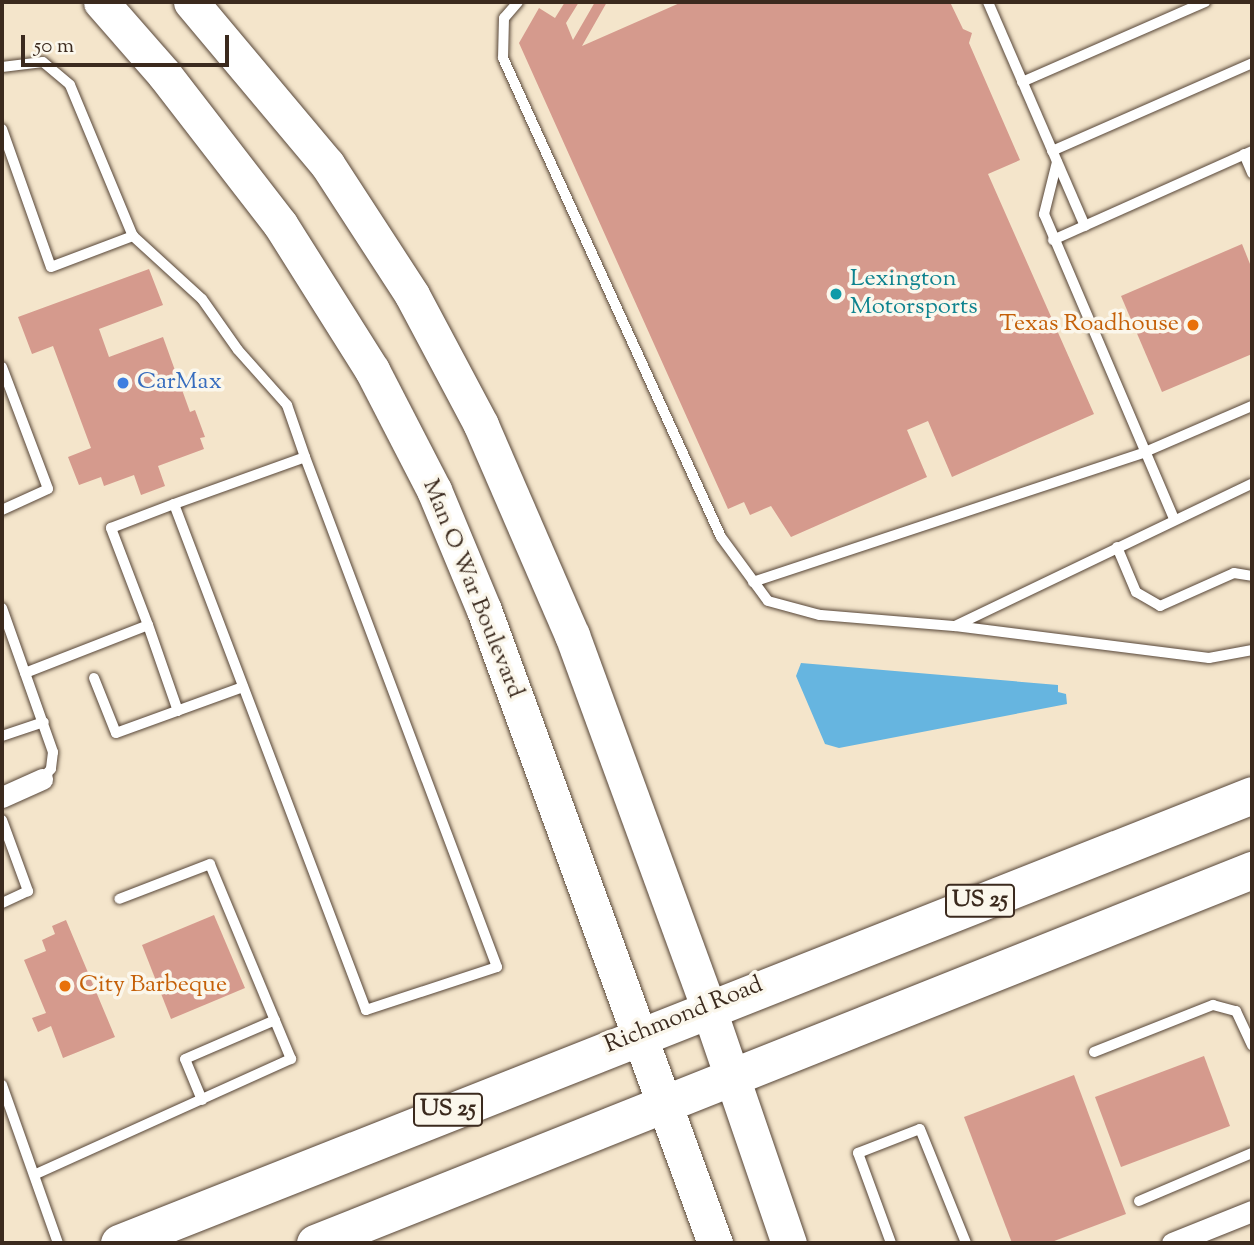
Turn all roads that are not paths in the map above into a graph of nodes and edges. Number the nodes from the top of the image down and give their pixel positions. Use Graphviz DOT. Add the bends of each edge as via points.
graph roads {
  1 [pos="101,2"];
  2 [pos="191,2"];
  3 [pos="518,2"];
  4 [pos="1205,2"];
  5 [pos="992,3"];
  6 [pos="1252,63"];
  7 [pos="2,67"];
  8 [pos="1022,82"];
  9 [pos="2,130"];
  10 [pos="1248,153"];
  11 [pos="1055,156"];
  12 [pos="1252,173"];
  13 [pos="1085,226"];
  14 [pos="133,236"];
  15 [pos="1053,240"];
  16 [pos="2,367"];
  17 [pos="4,382"];
  18 [pos="1252,406"];
  19 [pos="1145,452"];
  20 [pos="305,457"];
  21 [pos="1252,484"];
  22 [pos="174,504"];
  23 [pos="2,510"];
  24 [pos="1174,519"];
  25 [pos="1117,547"];
  26 [pos="1252,576"];
  27 [pos="753,582"];
  28 [pos="2,608"];
  29 [pos="148,625"];
  30 [pos="955,626"];
  31 [pos="1252,650"];
  32 [pos="25,673"];
  33 [pos="94,678"];
  34 [pos="243,687"];
  35 [pos="178,711"];
  36 [pos="44,722"];
  37 [pos="2,736"];
  38 [pos="42,779"];
  39 [pos="1252,795"];
  40 [pos="2,797"];
  41 [pos="2,820"];
  42 [pos="1252,870"];
  43 [pos="119,899"];
  44 [pos="2,903"];
  45 [pos="708,1007"];
  46 [pos="275,1020"];
  47 [pos="639,1035"];
  48 [pos="1252,1045"];
  49 [pos="1094,1052"];
  50 [pos="733,1077"];
  51 [pos="2,1085"];
  52 [pos="202,1100"];
  53 [pos="666,1104"];
  54 [pos="1252,1153"];
  55 [pos="36,1174"];
  56 [pos="1139,1201"];
  57 [pos="1252,1212"];
  58 [pos="1182,1241"];
  59 [pos="58,1243"];
  60 [pos="119,1243"];
  61 [pos="315,1243"];
  62 [pos="715,1243"];
  63 [pos="789,1243"];
  64 [pos="891,1243"];
  65 [pos="966,1243"];
  1 -- 47 [label="main road, Man O War Boulevard" via="164,74 279,224 379,382 434,491 484,610"];
  2 -- 45 [label="main road" via="327,164 412,295 481,425 572,635"];
  3 -- 27 [label="lane" via="504,18 503,58 721,537"];
  4 -- 8 [label="lane"];
  5 -- 8 [label="lane"];
  6 -- 11 [label="lane"];
  7 -- 14 [label="lane" via="43,62 70,85"];
  8 -- 11 [label="lane"];
  9 -- 14 [label="lane" via="51,267"];
  10 -- 12 [label="lane"];
  10 -- 13 [label="lane"];
  11 -- 13 [label="lane"];
  11 -- 15 [label="lane" via="1044,214"];
  13 -- 15 [label="lane"];
  14 -- 20 [label="lane" via="202,299 238,350 287,405"];
  15 -- 19 [label="lane"];
  16 -- 17 [label="lane"];
  17 -- 23 [label="lane" via="48,489"];
  18 -- 19 [label="lane"];
  19 -- 24 [label="lane"];
  19 -- 27 [label="lane"];
  20 -- 22 [label="lane"];
  20 -- 34 [label="lane" via="497,967 366,1010"];
  21 -- 24 [label="lane"];
  22 -- 29 [label="lane" via="111,528"];
  22 -- 34 [label="lane"];
  24 -- 25 [label="lane"];
  25 -- 26 [label="lane" via="1136,592 1160,606 1234,573"];
  25 -- 30 [label="lane"];
  27 -- 30 [label="lane" via="768,601 820,615"];
  28 -- 32 [label="lane"];
  29 -- 32 [label="lane"];
  29 -- 35 [label="lane"];
  30 -- 31 [label="lane" via="1209,658"];
  32 -- 36 [label="lane"];
  33 -- 35 [label="lane" via="116,733"];
  34 -- 35 [label="lane"];
  36 -- 37 [label="lane"];
  36 -- 38 [label="lane" via="53,752 51,769"];
  38 -- 40 [label="street"];
  39 -- 45 [label="highway, Richmond Road / US 25"];
  41 -- 44 [label="lane" via="28,891"];
  42 -- 50 [label="highway"];
  43 -- 46 [label="lane" via="210,863"];
  45 -- 47 [label="highway, Richmond Road / US 25"];
  45 -- 50 [label="main road"];
  46 -- 52 [label="lane" via="291,1059"];
  46 -- 52 [label="lane" via="185,1059"];
  47 -- 53 [label="main road, Man O War Boulevard"];
  47 -- 60 [label="highway, Richmond Road / US 25"];
  48 -- 49 [label="lane" via="1236,1011 1213,1004"];
  50 -- 53 [label="highway"];
  50 -- 63 [label="main road"];
  51 -- 55 [label="lane"];
  52 -- 55 [label="lane"];
  53 -- 61 [label="highway"];
  53 -- 62 [label="main road, Man O War Boulevard"];
  54 -- 56 [label="lane"];
  55 -- 59 [label="lane"];
  57 -- 58 [label="street"];
  64 -- 65 [label="lane" via="858,1153 920,1129"];
}
